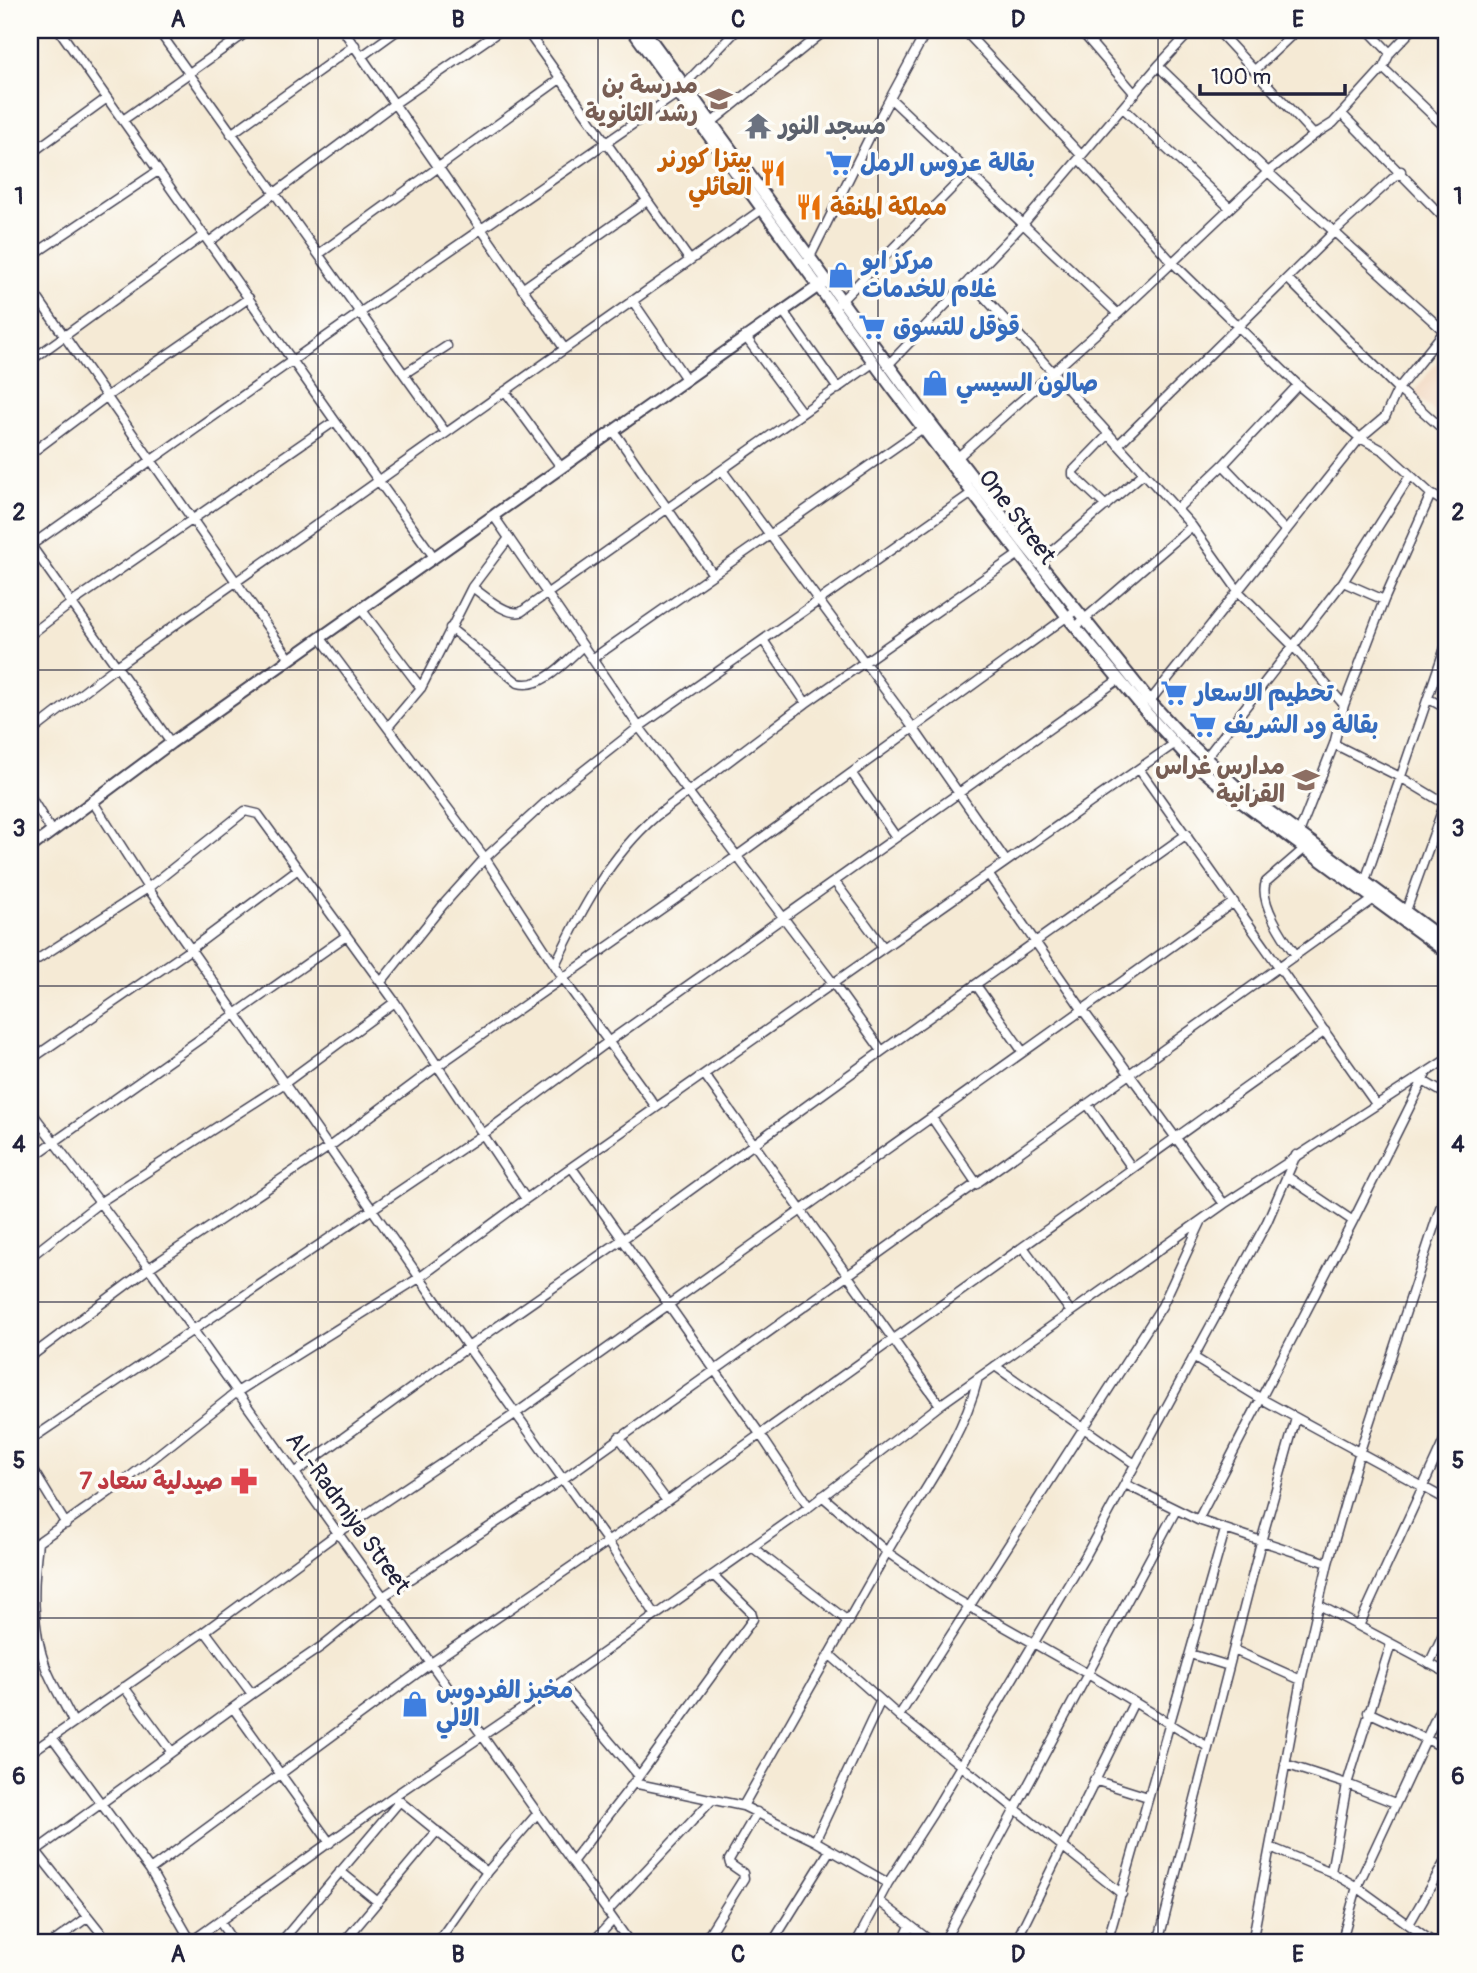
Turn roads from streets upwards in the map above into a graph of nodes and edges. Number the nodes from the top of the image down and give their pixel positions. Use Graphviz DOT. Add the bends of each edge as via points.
graph roads {
  1 [pos="59,30"];
  2 [pos="158,30"];
  3 [pos="250,30"];
  4 [pos="343,30"];
  5 [pos="398,30"];
  6 [pos="500,30"];
  7 [pos="526,30"];
  8 [pos="632,30"];
  9 [pos="737,30"];
  10 [pos="826,30"];
  11 [pos="927,30"];
  12 [pos="964,30"];
  13 [pos="1080,30"];
  14 [pos="1099,30"];
  15 [pos="1192,30"];
  16 [pos="1217,30"];
  17 [pos="1297,30"];
  18 [pos="1368,30"];
  19 [pos="1412,30"];
  20 [pos="1436,30"];
  21 [pos="643,35"];
  22 [pos="1088,39"];
  23 [pos="1447,39"];
  24 [pos="355,45"];
  25 [pos="1390,53"];
  26 [pos="362,56"];
  27 [pos="1157,65"];
  28 [pos="1383,68"];
  29 [pos="1255,70"];
  30 [pos="187,73"];
  31 [pos="560,79"];
  32 [pos="681,89"];
  33 [pos="1135,94"];
  34 [pos="107,98"];
  35 [pos="890,98"];
  36 [pos="394,104"];
  37 [pos="1123,108"];
  38 [pos="1342,114"];
  39 [pos="123,120"];
  40 [pos="711,123"];
  41 [pos="1447,128"];
  42 [pos="231,134"];
  43 [pos="1314,135"];
  44 [pos="606,141"];
  45 [pos="30,154"];
  46 [pos="1080,157"];
  47 [pos="439,167"];
  48 [pos="158,171"];
  49 [pos="1401,171"];
  50 [pos="968,172"];
  51 [pos="1268,172"];
  52 [pos="275,195"];
  53 [pos="647,201"];
  54 [pos="1230,208"];
  55 [pos="761,210"];
  56 [pos="1447,221"];
  57 [pos="1024,223"];
  58 [pos="481,229"];
  59 [pos="1335,231"];
  60 [pos="207,239"];
  61 [pos="319,254"];
  62 [pos="30,257"];
  63 [pos="689,259"];
  64 [pos="1172,262"];
  65 [pos="807,263"];
  66 [pos="1288,279"];
  67 [pos="969,280"];
  68 [pos="822,284"];
  69 [pos="30,287"];
  70 [pos="522,289"];
  71 [pos="249,298"];
  72 [pos="632,300"];
  73 [pos="837,304"];
  74 [pos="783,311"];
  75 [pos="360,312"];
  76 [pos="1118,314"];
  77 [pos="1240,327"];
  78 [pos="1446,330"];
  79 [pos="65,337"];
  80 [pos="745,337"];
  81 [pos="447,346"];
  82 [pos="564,348"];
  83 [pos="30,361"];
  84 [pos="293,362"];
  85 [pos="873,363"];
  86 [pos="888,365"];
  87 [pos="1053,372"];
  88 [pos="404,374"];
  89 [pos="686,379"];
  90 [pos="1298,385"];
  91 [pos="838,388"];
  92 [pos="1398,389"];
  93 [pos="505,391"];
  94 [pos="106,397"];
  95 [pos="802,413"];
  96 [pos="335,421"];
  97 [pos="923,428"];
  98 [pos="613,430"];
  99 [pos="446,433"];
  100 [pos="1447,433"];
  101 [pos="1109,434"];
  102 [pos="1360,438"];
  103 [pos="1118,445"];
  104 [pos="30,454"];
  105 [pos="958,457"];
  106 [pos="150,460"];
  107 [pos="1223,465"];
  108 [pos="561,467"];
  109 [pos="722,470"];
  110 [pos="1144,473"];
  111 [pos="965,474"];
  112 [pos="1410,477"];
  113 [pos="378,481"];
  114 [pos="972,493"];
  115 [pos="1431,494"];
  116 [pos="1447,504"];
  117 [pos="1106,506"];
  118 [pos="668,509"];
  119 [pos="1177,509"];
  120 [pos="493,516"];
  121 [pos="194,518"];
  122 [pos="1192,527"];
  123 [pos="1286,531"];
  124 [pos="769,533"];
  125 [pos="509,538"];
  126 [pos="30,545"];
  127 [pos="1019,554"];
  128 [pos="434,557"];
  129 [pos="1039,562"];
  130 [pos="712,573"];
  131 [pos="238,581"];
  132 [pos="1343,582"];
  133 [pos="472,587"];
  134 [pos="1239,592"];
  135 [pos="549,594"];
  136 [pos="819,599"];
  137 [pos="1384,600"];
  138 [pos="72,602"];
  139 [pos="361,608"];
  140 [pos="1072,614"];
  141 [pos="1080,624"];
  142 [pos="450,628"];
  143 [pos="30,635"];
  144 [pos="320,638"];
  145 [pos="762,640"];
  146 [pos="1447,642"];
  147 [pos="583,646"];
  148 [pos="1293,646"];
  149 [pos="290,659"];
  150 [pos="592,659"];
  151 [pos="865,662"];
  152 [pos="117,666"];
  153 [pos="1118,680"];
  154 [pos="421,688"];
  155 [pos="1429,699"];
  156 [pos="1150,701"];
  157 [pos="806,703"];
  158 [pos="1345,705"];
  159 [pos="1447,709"];
  160 [pos="388,727"];
  161 [pos="639,727"];
  162 [pos="914,729"];
  163 [pos="30,733"];
  164 [pos="171,743"];
  165 [pos="1174,744"];
  166 [pos="1334,744"];
  167 [pos="1205,759"];
  168 [pos="1139,769"];
  169 [pos="852,774"];
  170 [pos="1402,778"];
  171 [pos="688,790"];
  172 [pos="958,793"];
  173 [pos="30,796"];
  174 [pos="93,802"];
  175 [pos="1446,802"];
  176 [pos="52,832"];
  177 [pos="1187,834"];
  178 [pos="1295,834"];
  179 [pos="896,837"];
  180 [pos="30,848"];
  181 [pos="1304,849"];
  182 [pos="737,856"];
  183 [pos="485,858"];
  184 [pos="1006,861"];
  185 [pos="298,869"];
  186 [pos="988,874"];
  187 [pos="1365,881"];
  188 [pos="835,882"];
  189 [pos="148,888"];
  190 [pos="1374,899"];
  191 [pos="1234,902"];
  192 [pos="1406,911"];
  193 [pos="784,919"];
  194 [pos="346,936"];
  195 [pos="1037,942"];
  196 [pos="1447,942"];
  197 [pos="883,947"];
  198 [pos="191,949"];
  199 [pos="1447,953"];
  200 [pos="1296,955"];
  201 [pos="30,964"];
  202 [pos="555,964"];
  203 [pos="1280,967"];
  204 [pos="563,976"];
  205 [pos="381,982"];
  206 [pos="833,983"];
  207 [pos="976,985"];
  208 [pos="395,1002"];
  209 [pos="1082,1009"];
  210 [pos="236,1014"];
  211 [pos="1325,1031"];
  212 [pos="608,1042"];
  213 [pos="882,1051"];
  214 [pos="1023,1052"];
  215 [pos="1447,1059"];
  216 [pos="30,1060"];
  217 [pos="439,1065"];
  218 [pos="704,1074"];
  219 [pos="1130,1075"];
  220 [pos="1424,1077"];
  221 [pos="285,1083"];
  222 [pos="1447,1094"];
  223 [pos="1376,1104"];
  224 [pos="1088,1105"];
  225 [pos="656,1107"];
  226 [pos="30,1110"];
  227 [pos="932,1118"];
  228 [pos="482,1135"];
  229 [pos="1175,1137"];
  230 [pos="53,1140"];
  231 [pos="752,1144"];
  232 [pos="329,1147"];
  233 [pos="1296,1155"];
  234 [pos="30,1159"];
  235 [pos="572,1168"];
  236 [pos="1132,1168"];
  237 [pos="1288,1177"];
  238 [pos="977,1184"];
  239 [pos="1447,1186"];
  240 [pos="526,1199"];
  241 [pos="99,1202"];
  242 [pos="1224,1204"];
  243 [pos="373,1210"];
  244 [pos="800,1212"];
  245 [pos="1202,1220"];
  246 [pos="1353,1221"];
  247 [pos="623,1239"];
  248 [pos="1023,1247"];
  249 [pos="30,1257"];
  250 [pos="149,1268"];
  251 [pos="848,1276"];
  252 [pos="419,1278"];
  253 [pos="668,1304"];
  254 [pos="1071,1312"];
  255 [pos="193,1329"];
  256 [pos="892,1339"];
  257 [pos="468,1347"];
  258 [pos="30,1357"];
  259 [pos="1193,1357"];
  260 [pos="995,1366"];
  261 [pos="715,1370"];
  262 [pos="978,1378"];
  263 [pos="237,1392"];
  264 [pos="1260,1398"];
  265 [pos="940,1405"];
  266 [pos="515,1414"];
  267 [pos="1296,1418"];
  268 [pos="1084,1430"];
  269 [pos="760,1434"];
  270 [pos="1447,1434"];
  271 [pos="620,1437"];
  272 [pos="30,1440"];
  273 [pos="1360,1451"];
  274 [pos="1135,1464"];
  275 [pos="30,1465"];
  276 [pos="296,1472"];
  277 [pos="563,1479"];
  278 [pos="1125,1484"];
  279 [pos="1423,1486"];
  280 [pos="822,1496"];
  281 [pos="1447,1500"];
  282 [pos="667,1501"];
  283 [pos="809,1507"];
  284 [pos="1176,1510"];
  285 [pos="1198,1520"];
  286 [pos="66,1524"];
  287 [pos="1225,1530"];
  288 [pos="338,1532"];
  289 [pos="38,1542"];
  290 [pos="608,1542"];
  291 [pos="1261,1542"];
  292 [pos="752,1547"];
  293 [pos="30,1548"];
  294 [pos="887,1552"];
  295 [pos="1328,1563"];
  296 [pos="713,1575"];
  297 [pos="384,1596"];
  298 [pos="1319,1605"];
  299 [pos="968,1607"];
  300 [pos="655,1614"];
  301 [pos="849,1622"];
  302 [pos="1359,1626"];
  303 [pos="1447,1626"];
  304 [pos="205,1631"];
  305 [pos="1035,1644"];
  306 [pos="1391,1644"];
  307 [pos="1234,1650"];
  308 [pos="829,1654"];
  309 [pos="1190,1654"];
  310 [pos="431,1663"];
  311 [pos="1429,1664"];
  312 [pos="1229,1666"];
  313 [pos="1447,1673"];
  314 [pos="1088,1674"];
  315 [pos="1301,1680"];
  316 [pos="560,1683"];
  317 [pos="124,1687"];
  318 [pos="252,1694"];
  319 [pos="1447,1694"];
  320 [pos="881,1700"];
  321 [pos="1134,1702"];
  322 [pos="233,1708"];
  323 [pos="1368,1712"];
  324 [pos="899,1716"];
  325 [pos="73,1722"];
  326 [pos="1170,1724"];
  327 [pos="482,1735"];
  328 [pos="52,1737"];
  329 [pos="1426,1738"];
  330 [pos="1208,1747"];
  331 [pos="1447,1749"];
  332 [pos="172,1752"];
  333 [pos="30,1753"];
  334 [pos="1285,1764"];
  335 [pos="962,1765"];
  336 [pos="280,1775"];
  337 [pos="636,1780"];
  338 [pos="1094,1780"];
  339 [pos="1347,1784"];
  340 [pos="1148,1797"];
  341 [pos="397,1799"];
  342 [pos="712,1800"];
  343 [pos="1395,1803"];
  344 [pos="100,1805"];
  345 [pos="743,1806"];
  346 [pos="1016,1809"];
  347 [pos="757,1812"];
  348 [pos="537,1814"];
  349 [pos="436,1831"];
  350 [pos="815,1841"];
  351 [pos="330,1843"];
  352 [pos="1063,1846"];
  353 [pos="1270,1847"];
  354 [pos="830,1850"];
  355 [pos="33,1853"];
  356 [pos="1447,1858"];
  357 [pos="572,1862"];
  358 [pos="150,1870"];
  359 [pos="340,1871"];
  360 [pos="487,1872"];
  361 [pos="1331,1872"];
  362 [pos="888,1883"];
  363 [pos="1357,1886"];
  364 [pos="1122,1894"];
  365 [pos="879,1900"];
  366 [pos="377,1902"];
  367 [pos="607,1912"];
  368 [pos="88,1917"];
  369 [pos="613,1920"];
  370 [pos="220,1922"];
  371 [pos="1409,1924"];
  372 [pos="910,1926"];
  373 [pos="191,1942"];
  374 [pos="52,1943"];
  375 [pos="109,1943"];
  376 [pos="234,1943"];
  377 [pos="280,1943"];
  378 [pos="343,1943"];
  379 [pos="437,1943"];
  380 [pos="592,1943"];
  381 [pos="630,1943"];
  382 [pos="703,1943"];
  383 [pos="772,1943"];
  384 [pos="856,1943"];
  385 [pos="902,1943"];
  386 [pos="933,1943"];
  387 [pos="943,1943"];
  388 [pos="1015,1943"];
  389 [pos="1107,1943"];
  390 [pos="1158,1943"];
  391 [pos="1252,1943"];
  392 [pos="1341,1943"];
  393 [pos="1434,1943"];
  1 -- 34 [label="street"];
  2 -- 30 [label="street"];
  3 -- 30 [label="street"];
  4 -- 24 [label="street"];
  5 -- 26 [label="street"];
  6 -- 36 [label="street"];
  7 -- 31 [label="street"];
  8 -- 21 [label="street, One Street"];
  9 -- 32 [label="street"];
  10 -- 40 [label="street"];
  11 -- 35 [label="street"];
  12 -- 46 [label="street"];
  13 -- 22 [label="street"];
  14 -- 22 [label="street"];
  15 -- 27 [label="street"];
  16 -- 29 [label="street"];
  17 -- 29 [label="street"];
  18 -- 25 [label="street"];
  19 -- 25 [label="street"];
  20 -- 23 [label="street"];
  21 -- 32 [label="street, One Street"];
  22 -- 33 [label="street"];
  24 -- 26 [label="street"];
  24 -- 42 [label="street"];
  25 -- 28 [label="street"];
  26 -- 36 [label="street"];
  27 -- 33 [label="street"];
  27 -- 51 [label="street"];
  28 -- 38 [label="street"];
  28 -- 41 [label="street"];
  29 -- 43 [label="street"];
  30 -- 39 [label="street"];
  30 -- 42 [label="street"];
  31 -- 44 [label="street"];
  31 -- 47 [label="street"];
  32 -- 40 [label="street, One Street"];
  32 -- 44 [label="street"];
  32 -- 55 [label="street, One Street"];
  33 -- 37 [label="street"];
  34 -- 39 [label="street"];
  34 -- 45 [label="street"];
  35 -- 50 [label="street"];
  35 -- 65 [label="street"];
  36 -- 47 [label="street"];
  36 -- 52 [label="street"];
  37 -- 46 [label="street"];
  37 -- 54 [label="street"];
  38 -- 43 [label="street"];
  38 -- 49 [label="street"];
  39 -- 48 [label="street"];
  40 -- 65 [label="street, One Street"];
  42 -- 52 [label="street"];
  43 -- 51 [label="street"];
  44 -- 53 [label="street"];
  44 -- 58 [label="street"];
  46 -- 57 [label="street"];
  46 -- 64 [label="street"];
  47 -- 58 [label="street"];
  47 -- 61 [label="street"];
  48 -- 60 [label="street"];
  48 -- 62 [label="street"];
  49 -- 56 [label="street"];
  49 -- 59 [label="street"];
  50 -- 57 [label="street"];
  50 -- 73 [label="street"];
  51 -- 54 [label="street"];
  51 -- 59 [label="street"];
  52 -- 60 [label="street"];
  52 -- 61 [label="street"];
  53 -- 63 [label="street"];
  53 -- 70 [label="street"];
  54 -- 64 [label="street"];
  55 -- 63 [label="street"];
  55 -- 65 [label="street, One Street"];
  57 -- 67 [label="street"];
  57 -- 76 [label="street"];
  58 -- 70 [label="street"];
  58 -- 75 [label="street"];
  59 -- 66 [label="street"];
  59 -- 78 [label="street"];
  60 -- 71 [label="street"];
  60 -- 79 [label="street"];
  61 -- 75 [label="street"];
  63 -- 72 [label="street"];
  64 -- 76 [label="street"];
  64 -- 77 [label="street"];
  65 -- 68 [label="street, One Street"];
  66 -- 77 [label="street"];
  66 -- 92 [label="street"];
  67 -- 86 [label="street"];
  67 -- 87 [label="street"];
  68 -- 73 [label="street, One Street"];
  68 -- 74 [label="street"];
  69 -- 79 [label="street"];
  70 -- 82 [label="street"];
  71 -- 84 [label="street"];
  71 -- 94 [label="street"];
  72 -- 82 [label="street"];
  72 -- 89 [label="street"];
  73 -- 85 [label="street, One Street"];
  73 -- 86 [label="street, One Street"];
  74 -- 80 [label="street"];
  74 -- 91 [label="street"];
  75 -- 84 [label="street"];
  75 -- 88 [label="street"];
  76 -- 87 [label="street"];
  77 -- 90 [label="street"];
  77 -- 103 [label="street"];
  78 -- 92 [label="street"];
  79 -- 83 [label="street"];
  79 -- 94 [label="street"];
  80 -- 89 [label="street"];
  80 -- 95 [label="street"];
  81 -- 88 [label="street"];
  82 -- 93 [label="street"];
  84 -- 96 [label="street"];
  84 -- 106 [label="street"];
  85 -- 91 [label="street"];
  85 -- 97 [label="street, One Street"];
  86 -- 105 [label="street, One Street"];
  87 -- 101 [label="street"];
  87 -- 105 [label="street"];
  88 -- 99 [label="street"];
  89 -- 98 [label="street"];
  90 -- 102 [label="street"];
  90 -- 107 [label="street"];
  91 -- 95 [label="street"];
  92 -- 100 [label="street"];
  92 -- 102 [label="street" via="1385,417"];
  93 -- 99 [label="street"];
  93 -- 108 [label="street"];
  94 -- 104 [label="street"];
  94 -- 106 [label="street"];
  95 -- 109 [label="street"];
  96 -- 113 [label="street"];
  96 -- 121 [label="street"];
  97 -- 111 [label="street, One Street"];
  97 -- 124 [label="street"];
  98 -- 108 [label="street"];
  98 -- 118 [label="street"];
  99 -- 113 [label="street"];
  101 -- 103 [label="street"];
  101 -- 117 [label="street" via="1073,471"];
  102 -- 112 [label="street" via="1384,451"];
  102 -- 123 [label="street"];
  103 -- 110 [label="street"];
  105 -- 111 [label="street, One Street"];
  106 -- 121 [label="street"];
  106 -- 126 [label="street"];
  107 -- 119 [label="street"];
  107 -- 123 [label="street"];
  108 -- 120 [label="street"];
  109 -- 118 [label="street"];
  109 -- 124 [label="street"];
  110 -- 117 [label="street"];
  110 -- 119 [label="street"];
  111 -- 114 [label="street, One Street"];
  111 -- 129 [label="street, One Street"];
  112 -- 115 [label="street"];
  112 -- 132 [label="street"];
  113 -- 128 [label="street"];
  113 -- 131 [label="street"];
  114 -- 127 [label="street, One Street"];
  114 -- 136 [label="street"];
  115 -- 116 [label="street"];
  115 -- 137 [label="street"];
  117 -- 129 [label="street"];
  118 -- 130 [label="street"];
  118 -- 135 [label="street"];
  119 -- 122 [label="street"];
  120 -- 125 [label="street"];
  120 -- 128 [label="street"];
  121 -- 131 [label="street"];
  121 -- 138 [label="street"];
  122 -- 134 [label="street"];
  122 -- 141 [label="street"];
  123 -- 134 [label="street"];
  124 -- 130 [label="street"];
  124 -- 136 [label="street"];
  125 -- 133 [label="street"];
  125 -- 135 [label="street"];
  126 -- 138 [label="street"];
  127 -- 140 [label="street, One Street"];
  127 -- 151 [label="street"];
  128 -- 139 [label="street"];
  129 -- 140 [label="street, One Street"];
  130 -- 150 [label="street"];
  131 -- 149 [label="street"];
  131 -- 152 [label="street"];
  132 -- 137 [label="street"];
  132 -- 148 [label="street"];
  133 -- 135 [label="street" via="515,614"];
  133 -- 142 [label="street"];
  134 -- 148 [label="street"];
  134 -- 156 [label="street"];
  135 -- 147 [label="street"];
  136 -- 145 [label="street"];
  136 -- 151 [label="street"];
  137 -- 158 [label="street"];
  138 -- 143 [label="street"];
  138 -- 152 [label="street"];
  139 -- 144 [label="street"];
  139 -- 154 [label="street"];
  140 -- 141 [label="street, One Street"];
  140 -- 162 [label="street"];
  141 -- 153 [label="street, One Street"];
  141 -- 156 [label="street, One Street"];
  142 -- 147 [label="street" via="518,683 527,685 540,682"];
  142 -- 154 [label="street"];
  144 -- 149 [label="street"];
  144 -- 160 [label="street"];
  145 -- 157 [label="street"];
  145 -- 161 [label="street"];
  146 -- 155 [label="street"];
  147 -- 150 [label="street"];
  148 -- 158 [label="street"];
  148 -- 167 [label="street"];
  149 -- 164 [label="street"];
  150 -- 161 [label="street"];
  151 -- 157 [label="street"];
  151 -- 162 [label="street"];
  152 -- 163 [label="street"];
  152 -- 164 [label="street"];
  153 -- 165 [label="street, One Street"];
  153 -- 172 [label="street"];
  154 -- 160 [label="street"];
  155 -- 159 [label="street"];
  155 -- 170 [label="street"];
  156 -- 167 [label="street, One Street"];
  157 -- 171 [label="street"];
  158 -- 166 [label="street"];
  160 -- 183 [label="street"];
  161 -- 171 [label="street"];
  161 -- 183 [label="street" via="528,816"];
  162 -- 169 [label="street"];
  162 -- 172 [label="street"];
  164 -- 174 [label="street"];
  165 -- 168 [label="street"];
  165 -- 178 [label="street, One Street" via="1233,796"];
  166 -- 170 [label="street"];
  166 -- 178 [label="street"];
  167 -- 178 [label="street, One Street"];
  168 -- 177 [label="street"];
  168 -- 184 [label="street"];
  169 -- 179 [label="street"];
  169 -- 182 [label="street"];
  170 -- 175 [label="street"];
  170 -- 187 [label="street"];
  171 -- 182 [label="street"];
  171 -- 202 [label="street" via="645,825 617,858"];
  172 -- 179 [label="street"];
  172 -- 184 [label="street"];
  173 -- 176 [label="street"];
  174 -- 176 [label="street"];
  174 -- 189 [label="street"];
  175 -- 192 [label="street"];
  176 -- 180 [label="street"];
  177 -- 191 [label="street"];
  177 -- 195 [label="street"];
  178 -- 181 [label="street, One Street"];
  178 -- 187 [label="street, One Street"];
  179 -- 188 [label="street"];
  181 -- 190 [label="street, One Street"];
  181 -- 200 [label="street" via="1265,882 1263,889 1277,928"];
  182 -- 193 [label="street"];
  182 -- 204 [label="street"];
  183 -- 202 [label="street"];
  183 -- 205 [label="street"];
  184 -- 186 [label="street"];
  185 -- 189 [label="street" via="258,814 245,811"];
  185 -- 194 [label="street"];
  185 -- 198 [label="street"];
  186 -- 195 [label="street"];
  186 -- 197 [label="street"];
  187 -- 192 [label="street, One Street"];
  188 -- 193 [label="street"];
  188 -- 197 [label="street"];
  189 -- 198 [label="street"];
  189 -- 201 [label="street"];
  190 -- 199 [label="street, One Street"];
  190 -- 200 [label="street"];
  191 -- 203 [label="street"];
  191 -- 209 [label="street"];
  192 -- 196 [label="street, One Street"];
  193 -- 206 [label="street"];
  193 -- 212 [label="street"];
  194 -- 205 [label="street"];
  194 -- 210 [label="street"];
  195 -- 207 [label="street"];
  195 -- 209 [label="street"];
  197 -- 206 [label="street"];
  198 -- 210 [label="street"];
  198 -- 216 [label="street"];
  200 -- 203 [label="street"];
  202 -- 204 [label="street"];
  203 -- 211 [label="street"];
  203 -- 219 [label="street"];
  204 -- 212 [label="street"];
  204 -- 217 [label="street"];
  205 -- 208 [label="street"];
  206 -- 213 [label="street"];
  206 -- 218 [label="street"];
  207 -- 213 [label="street"];
  207 -- 214 [label="street"];
  208 -- 217 [label="street"];
  208 -- 221 [label="street"];
  209 -- 214 [label="street"];
  209 -- 219 [label="street"];
  210 -- 221 [label="street"];
  210 -- 230 [label="street"];
  211 -- 223 [label="street"];
  211 -- 229 [label="street"];
  212 -- 225 [label="street"];
  212 -- 228 [label="street"];
  213 -- 231 [label="street"];
  214 -- 227 [label="street"];
  215 -- 220 [label="street"];
  217 -- 228 [label="street"];
  217 -- 232 [label="street"];
  218 -- 225 [label="street"];
  218 -- 231 [label="street"];
  219 -- 224 [label="street"];
  219 -- 229 [label="street"];
  220 -- 222 [label="street"];
  220 -- 223 [label="street"];
  220 -- 246 [label="street"];
  221 -- 232 [label="street"];
  221 -- 241 [label="street"];
  223 -- 233 [label="street"];
  224 -- 236 [label="street"];
  224 -- 238 [label="street"];
  225 -- 235 [label="street"];
  226 -- 230 [label="street, AL-Radmiya Street"];
  227 -- 238 [label="street"];
  227 -- 244 [label="street"];
  228 -- 240 [label="street"];
  228 -- 243 [label="street"];
  229 -- 236 [label="street"];
  229 -- 242 [label="street"];
  230 -- 234 [label="street"];
  230 -- 241 [label="street, AL-Radmiya Street"];
  231 -- 244 [label="street"];
  231 -- 247 [label="street"];
  232 -- 243 [label="street"];
  232 -- 250 [label="street"];
  233 -- 237 [label="street"];
  233 -- 242 [label="street"];
  235 -- 240 [label="street"];
  235 -- 247 [label="street"];
  236 -- 248 [label="street"];
  237 -- 246 [label="street"];
  237 -- 259 [label="street"];
  238 -- 251 [label="street"];
  239 -- 273 [label="street"];
  240 -- 252 [label="street"];
  241 -- 249 [label="street"];
  241 -- 250 [label="street, AL-Radmiya Street"];
  242 -- 245 [label="street"];
  243 -- 252 [label="street"];
  243 -- 255 [label="street"];
  244 -- 251 [label="street"];
  244 -- 253 [label="street"];
  245 -- 254 [label="street"];
  245 -- 268 [label="street" via="1163,1306"];
  246 -- 264 [label="street"];
  247 -- 253 [label="street"];
  247 -- 257 [label="street"];
  248 -- 254 [label="street"];
  248 -- 256 [label="street"];
  250 -- 255 [label="street, AL-Radmiya Street"];
  250 -- 258 [label="street"];
  251 -- 256 [label="street"];
  251 -- 261 [label="street"];
  252 -- 257 [label="street"];
  252 -- 263 [label="street"];
  253 -- 261 [label="street"];
  253 -- 266 [label="street"];
  254 -- 260 [label="street"];
  255 -- 263 [label="street, AL-Radmiya Street"];
  255 -- 272 [label="street"];
  256 -- 265 [label="street"];
  256 -- 269 [label="street"];
  257 -- 266 [label="street"];
  257 -- 276 [label="street"];
  259 -- 264 [label="street"];
  259 -- 274 [label="street"];
  260 -- 262 [label="street"];
  260 -- 268 [label="street"];
  261 -- 269 [label="street"];
  261 -- 271 [label="street"];
  262 -- 265 [label="street"];
  262 -- 294 [label="street" via="955,1438"];
  263 -- 276 [label="street, AL-Radmiya Street"];
  263 -- 286 [label="street"];
  264 -- 267 [label="street"];
  264 -- 285 [label="street"];
  265 -- 280 [label="street"];
  266 -- 277 [label="street"];
  266 -- 288 [label="street"];
  267 -- 273 [label="street"];
  267 -- 291 [label="street"];
  268 -- 274 [label="street"];
  268 -- 299 [label="street"];
  269 -- 282 [label="street"];
  269 -- 283 [label="street"];
  270 -- 279 [label="street"];
  271 -- 277 [label="street"];
  271 -- 282 [label="street"];
  273 -- 279 [label="street"];
  273 -- 295 [label="street"];
  274 -- 278 [label="street"];
  275 -- 286 [label="street"];
  276 -- 288 [label="street, AL-Radmiya Street"];
  277 -- 290 [label="street"];
  277 -- 297 [label="street"];
  278 -- 284 [label="street"];
  278 -- 305 [label="street"];
  279 -- 281 [label="street"];
  279 -- 302 [label="street"];
  280 -- 283 [label="street"];
  280 -- 294 [label="street"];
  282 -- 290 [label="street"];
  283 -- 292 [label="street"];
  284 -- 285 [label="street"];
  284 -- 314 [label="street"];
  285 -- 287 [label="street"];
  286 -- 289 [label="street"];
  287 -- 291 [label="street"];
  287 -- 309 [label="street"];
  288 -- 297 [label="street, AL-Radmiya Street"];
  288 -- 304 [label="street"];
  289 -- 293 [label="street"];
  289 -- 325 [label="street" via="34,1582 38,1635 47,1671"];
  290 -- 300 [label="street"];
  290 -- 310 [label="street"];
  291 -- 295 [label="street"];
  291 -- 307 [label="street"];
  292 -- 296 [label="street"];
  292 -- 301 [label="street"];
  294 -- 299 [label="street"];
  294 -- 301 [label="street"];
  295 -- 298 [label="street"];
  296 -- 300 [label="street"];
  296 -- 337 [label="street" via="753,1619"];
  297 -- 310 [label="street, AL-Radmiya Street"];
  297 -- 318 [label="street"];
  298 -- 302 [label="street"];
  298 -- 315 [label="street"];
  299 -- 305 [label="street"];
  299 -- 324 [label="street"];
  300 -- 316 [label="street"];
  301 -- 308 [label="street"];
  302 -- 306 [label="street"];
  303 -- 311 [label="street"];
  304 -- 317 [label="street"];
  304 -- 318 [label="street"];
  305 -- 314 [label="street"];
  305 -- 335 [label="street"];
  306 -- 311 [label="street"];
  306 -- 323 [label="street"];
  307 -- 312 [label="street"];
  307 -- 315 [label="street"];
  308 -- 320 [label="street"];
  308 -- 345 [label="street"];
  309 -- 312 [label="street"];
  309 -- 326 [label="street"];
  310 -- 327 [label="street, AL-Radmiya Street"];
  310 -- 336 [label="street"];
  311 -- 313 [label="street"];
  312 -- 330 [label="street"];
  314 -- 321 [label="street"];
  314 -- 346 [label="street"];
  315 -- 334 [label="street"];
  316 -- 327 [label="street"];
  316 -- 337 [label="street"];
  317 -- 325 [label="street"];
  317 -- 332 [label="street"];
  318 -- 322 [label="street"];
  319 -- 329 [label="street"];
  320 -- 324 [label="street"];
  320 -- 350 [label="street"];
  321 -- 326 [label="street"];
  321 -- 338 [label="street"];
  322 -- 332 [label="street"];
  322 -- 336 [label="street"];
  323 -- 329 [label="street"];
  323 -- 339 [label="street"];
  324 -- 335 [label="street"];
  325 -- 328 [label="street"];
  326 -- 330 [label="street"];
  326 -- 340 [label="street"];
  327 -- 341 [label="street"];
  327 -- 348 [label="street, AL-Radmiya Street"];
  328 -- 333 [label="street"];
  328 -- 344 [label="street"];
  329 -- 331 [label="street"];
  329 -- 343 [label="street"];
  330 -- 390 [label="street"];
  332 -- 344 [label="street"];
  334 -- 339 [label="street"];
  334 -- 353 [label="street"];
  335 -- 346 [label="street"];
  335 -- 362 [label="street"];
  336 -- 351 [label="street"];
  336 -- 358 [label="street"];
  337 -- 342 [label="street"];
  337 -- 357 [label="street"];
  338 -- 340 [label="street"];
  338 -- 352 [label="street"];
  339 -- 343 [label="street"];
  339 -- 361 [label="street"];
  340 -- 364 [label="street"];
  341 -- 349 [label="street"];
  341 -- 351 [label="street"];
  341 -- 359 [label="street"];
  342 -- 345 [label="street"];
  342 -- 367 [label="street"];
  343 -- 363 [label="street"];
  344 -- 355 [label="street"];
  344 -- 358 [label="street"];
  345 -- 347 [label="street"];
  346 -- 352 [label="street"];
  346 -- 387 [label="street"];
  347 -- 350 [label="street"];
  347 -- 382 [label="street" via="729,1860 744,1878"];
  348 -- 357 [label="street, AL-Radmiya Street"];
  348 -- 360 [label="street"];
  349 -- 360 [label="street"];
  349 -- 366 [label="street"];
  350 -- 354 [label="street"];
  351 -- 370 [label="street"];
  352 -- 364 [label="street"];
  352 -- 388 [label="street"];
  353 -- 361 [label="street"];
  353 -- 391 [label="street"];
  354 -- 362 [label="street"];
  354 -- 383 [label="street"];
  355 -- 368 [label="street"];
  356 -- 371 [label="street"];
  357 -- 367 [label="street, AL-Radmiya Street"];
  358 -- 373 [label="street"];
  359 -- 366 [label="street"];
  359 -- 377 [label="street"];
  360 -- 379 [label="street"];
  361 -- 363 [label="street"];
  362 -- 365 [label="street"];
  363 -- 371 [label="street"];
  363 -- 392 [label="street"];
  364 -- 389 [label="street"];
  365 -- 372 [label="street"];
  365 -- 384 [label="street"];
  366 -- 378 [label="street"];
  367 -- 369 [label="street, AL-Radmiya Street"];
  368 -- 374 [label="street"];
  368 -- 375 [label="street"];
  369 -- 380 [label="street"];
  369 -- 381 [label="street, AL-Radmiya Street"];
  370 -- 373 [label="street"];
  370 -- 376 [label="street"];
  371 -- 393 [label="street"];
  372 -- 385 [label="street"];
  372 -- 386 [label="street"];
}
